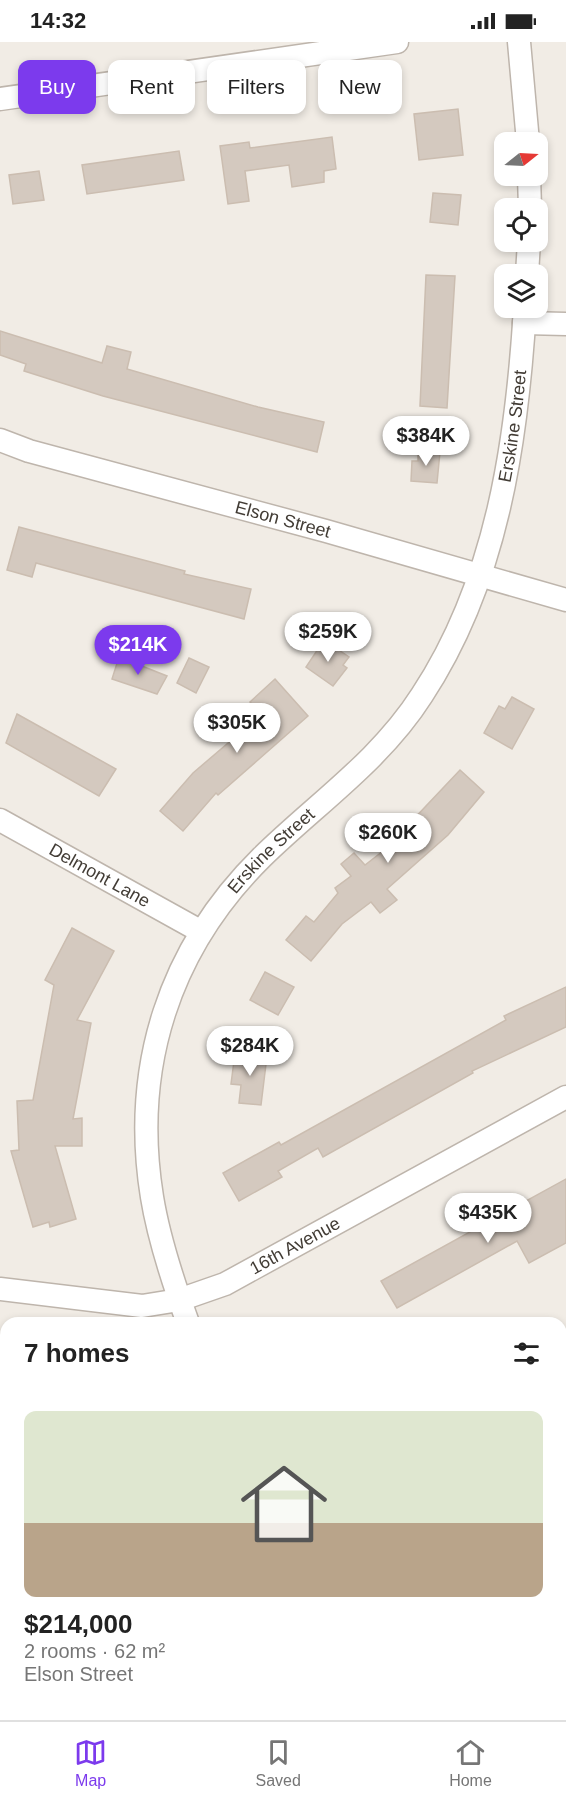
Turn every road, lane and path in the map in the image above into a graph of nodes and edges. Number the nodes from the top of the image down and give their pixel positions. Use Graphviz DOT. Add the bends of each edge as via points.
graph roads {
  1 [pos="397,42"];
  2 [pos="519,42"];
  3 [pos="0,99"];
  4 [pos="527,132"];
  5 [pos="525,318"];
  6 [pos="539,318"];
  7 [pos="566,324"];
  8 [pos="0,440"];
  9 [pos="481,575"];
  10 [pos="566,600"];
  11 [pos="0,820"];
  12 [pos="200,931"];
  13 [pos="566,1097"];
  14 [pos="0,1289"];
  15 [pos="180,1300"];
  16 [pos="186,1317"];
  1 -- 3 [label="street"];
  2 -- 4 [label="street"];
  5 -- 9 [label="street, Erskine Street" via="510,453"];
  6 -- 7 [label="street"];
  8 -- 9 [label="street, Elson Street"];
  9 -- 10 [label="street, Elson Street"];
  9 -- 12 [label="street, Erskine Street" via="468,612 422,695 384,747 263,856 226,895"];
  11 -- 12 [label="street, Delmont Lane"];
  12 -- 15 [label="street, Erskine Street" via="171,990 156,1038 147,1098 152,1197 166,1262"];
  13 -- 15 [label="street, 16th Avenue" via="225,1284"];
  14 -- 15 [label="street, 16th Avenue" via="142,1306"];
  15 -- 16 [label="street, Erskine Street"];
}
